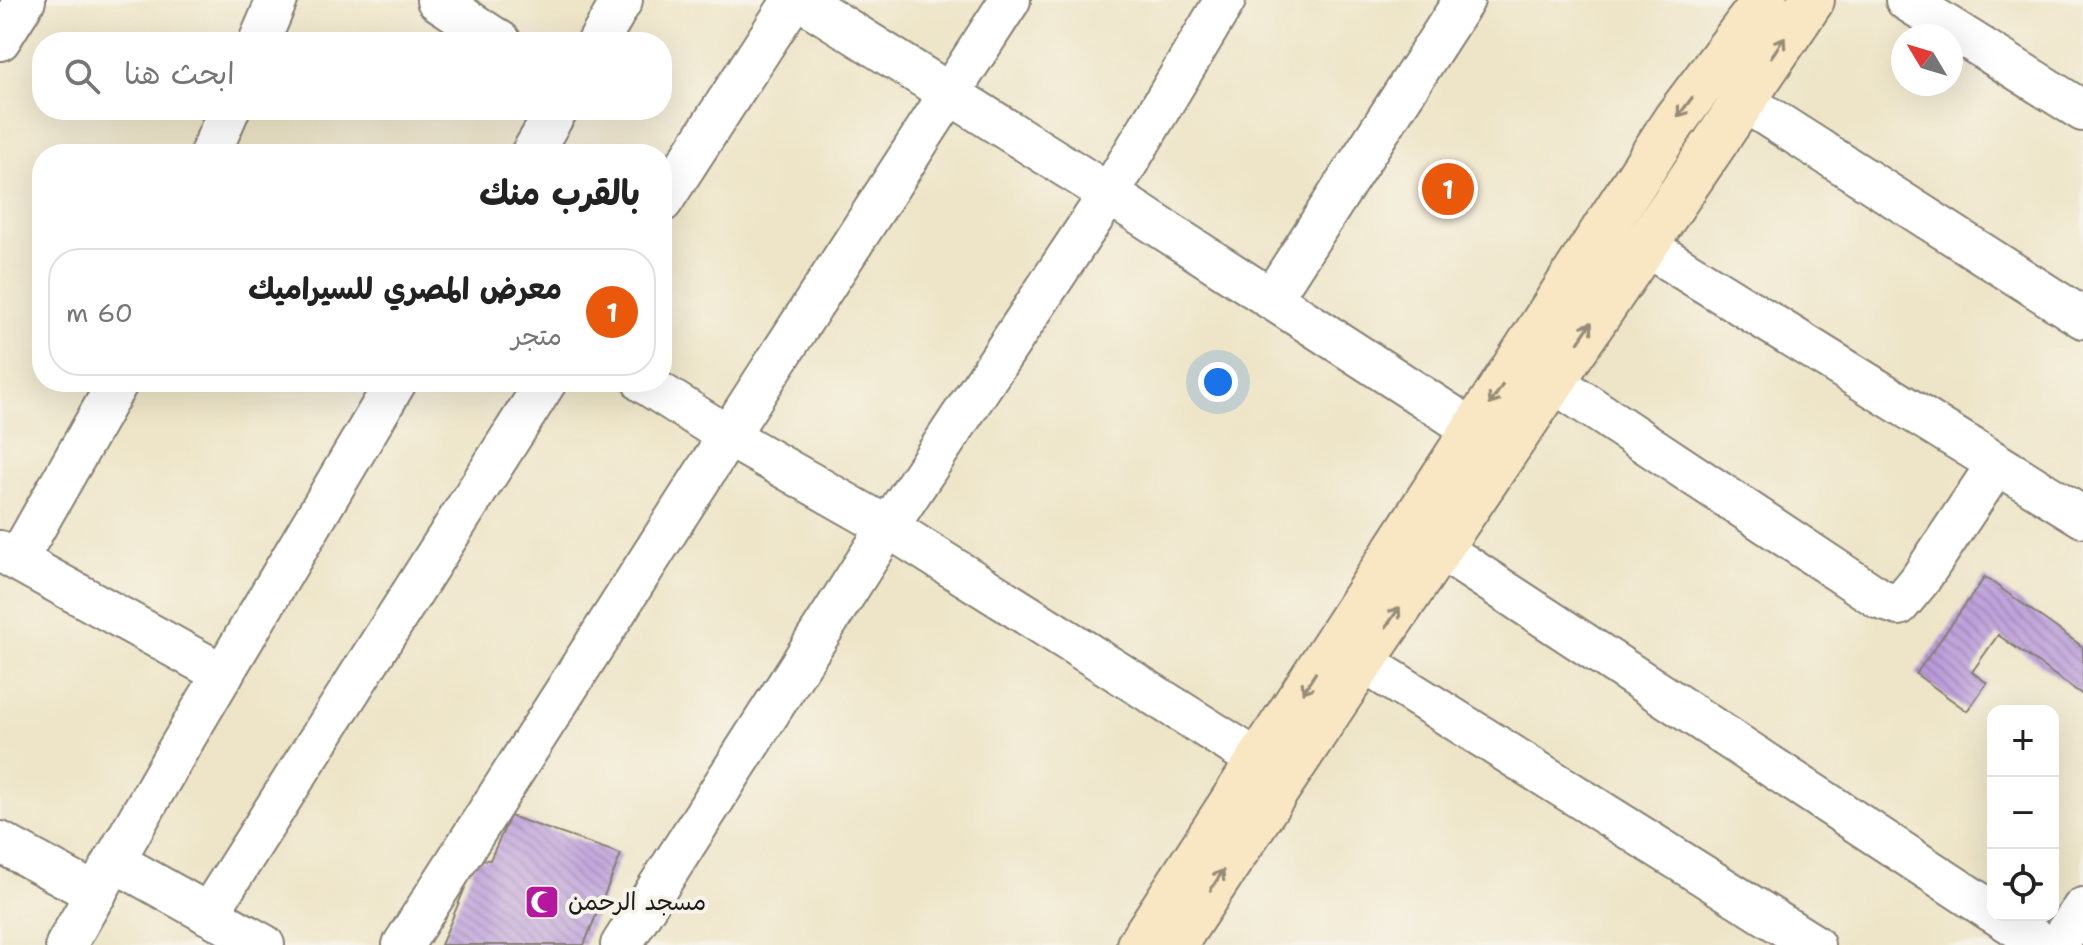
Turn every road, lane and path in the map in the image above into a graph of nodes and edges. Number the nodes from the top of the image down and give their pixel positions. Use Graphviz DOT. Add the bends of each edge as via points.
graph roads {
  1 [pos="25,0"];
  2 [pos="277,0"];
  3 [pos="437,0"];
  4 [pos="622,0"];
  5 [pos="793,0"];
  6 [pos="801,0"];
  7 [pos="1010,0"];
  8 [pos="1225,0"];
  9 [pos="1464,0"];
  10 [pos="1765,0"];
  11 [pos="1812,0"];
  12 [pos="1906,0"];
  13 [pos="263,32"];
  14 [pos="486,32"];
  15 [pos="604,32"];
  16 [pos="0,40"];
  17 [pos="950,94"];
  18 [pos="1742,100"];
  19 [pos="2083,111"];
  20 [pos="225,120"];
  21 [pos="551,120"];
  22 [pos="214,144"];
  23 [pos="537,144"];
  24 [pos="672,187"];
  25 [pos="1109,194"];
  26 [pos="1644,245"];
  27 [pos="1271,299"];
  28 [pos="2083,318"];
  29 [pos="1552,381"];
  30 [pos="112,392"];
  31 [pos="390,392"];
  32 [pos="540,392"];
  33 [pos="659,392"];
  34 [pos="1474,430"];
  35 [pos="728,436"];
  36 [pos="1997,464"];
  37 [pos="2083,517"];
  38 [pos="888,527"];
  39 [pos="1439,548"];
  40 [pos="8,556"];
  41 [pos="1363,662"];
  42 [pos="223,674"];
  43 [pos="1259,761"];
  44 [pos="0,842"];
  45 [pos="105,877"];
  46 [pos="1987,908"];
  47 [pos="2083,908"];
  48 [pos="208,914"];
  49 [pos="2007,921"];
  50 [pos="1184,942"];
  51 [pos="66,945"];
  52 [pos="264,945"];
  53 [pos="403,945"];
  54 [pos="621,945"];
  55 [pos="1139,945"];
  56 [pos="1814,945"];
  57 [pos="2044,945"];
  58 [pos="2057,945"];
  1 -- 16 [label="street"];
  2 -- 13 [label="street"];
  3 -- 14 [label="street"];
  4 -- 15 [label="street"];
  5 -- 24 [label="street"];
  6 -- 17 [label="street"];
  7 -- 17 [label="street"];
  8 -- 25 [label="street"];
  9 -- 27 [label="street"];
  10 -- 34 [label="main road, one-way" via="1675,120"];
  18 -- 11 [label="main road, one-way"];
  12 -- 19 [label="street"];
  17 -- 25 [label="street"];
  17 -- 35 [label="street"];
  18 -- 26 [label="main road"];
  18 -- 28 [label="street"];
  20 -- 22 [label="street"];
  21 -- 23 [label="street"];
  25 -- 27 [label="street"];
  25 -- 38 [label="street"];
  29 -- 26 [label="main road, one-way"];
  26 -- 36 [label="street"];
  27 -- 34 [label="street"];
  29 -- 36 [label="street" via="1880,599 1899,605"];
  29 -- 39 [label="main road"];
  30 -- 40 [label="street"];
  31 -- 42 [label="street"];
  32 -- 48 [label="street"];
  33 -- 35 [label="street"];
  34 -- 43 [label="main road, one-way"];
  35 -- 38 [label="street"];
  35 -- 53 [label="street"];
  36 -- 37 [label="street"];
  38 -- 43 [label="street"];
  38 -- 54 [label="street"];
  41 -- 39 [label="main road, one-way"];
  39 -- 46 [label="street"];
  40 -- 42 [label="street"];
  50 -- 41 [label="main road, one-way"];
  41 -- 56 [label="street"];
  42 -- 45 [label="street"];
  43 -- 55 [label="main road"];
  44 -- 45 [label="street"];
  45 -- 48 [label="street"];
  45 -- 51 [label="street"];
  47 -- 58 [label="street"];
  48 -- 52 [label="street"];
  49 -- 57 [label="street"];
}
